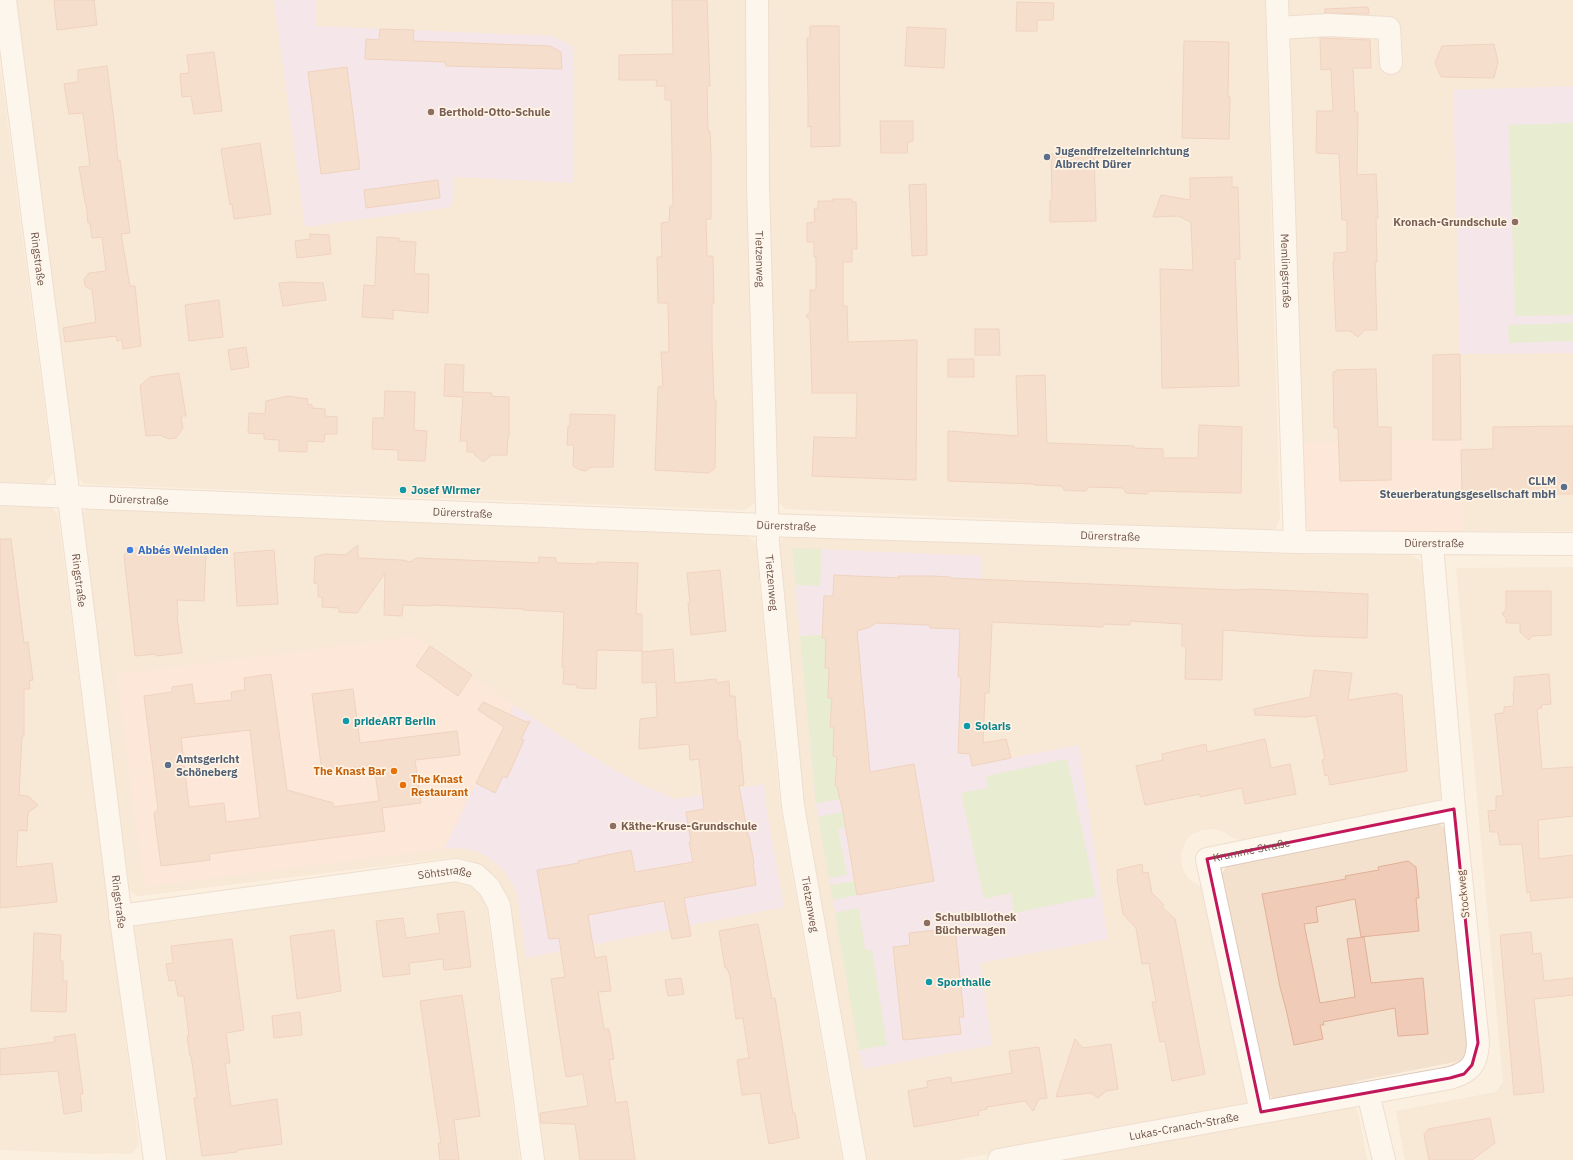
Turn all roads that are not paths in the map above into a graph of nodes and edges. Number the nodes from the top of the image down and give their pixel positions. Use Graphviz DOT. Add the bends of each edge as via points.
graph roads {
  1 [pos="4,0"];
  2 [pos="757,0"];
  3 [pos="1277,0"];
  4 [pos="1278,28"];
  5 [pos="1391,63"];
  6 [pos="0,494"];
  7 [pos="69,497"];
  8 [pos="766,525"];
  9 [pos="1295,542"];
  10 [pos="1432,544"];
  11 [pos="1573,544"];
  12 [pos="1454,809"];
  13 [pos="120,916"];
  14 [pos="1368,1094"];
  15 [pos="1261,1112"];
  16 [pos="155,1160"];
  17 [pos="533,1160"];
  18 [pos="855,1160"];
  19 [pos="999,1160"];
  20 [pos="1384,1160"];
  1 -- 7 [label="street, Ringstraße"];
  2 -- 8 [label="street, Tietzenweg" via="758,186"];
  3 -- 4 [label="street, Memlingstraße"];
  4 -- 5 [label="street" via="1328,25 1389,28"];
  4 -- 9 [label="street, Memlingstraße"];
  6 -- 7 [label="street, Dürerstraße"];
  7 -- 8 [label="street, Dürerstraße"];
  7 -- 13 [label="street, Ringstraße"];
  8 -- 9 [label="street, Dürerstraße"];
  8 -- 18 [label="street, Tietzenweg" via="794,806"];
  9 -- 10 [label="street, Dürerstraße"];
  10 -- 11 [label="street, Dürerstraße"];
  10 -- 12 [label="street, Stockweg"];
  12 -- 14 [label="street, Stockweg" via="1478,1043 1476,1058 1464,1074"];
  12 -- 15 [label="street, Krumme Straße" via="1208,859"];
  13 -- 16 [label="street, Ringstraße"];
  13 -- 17 [label="street, Söhtstraße" via="456,870 476,875 489,887 499,905"];
  14 -- 15 [label="street, Lukas-Cranach-Straße"];
  14 -- 20 [label="street"];
  15 -- 19 [label="street, Lukas-Cranach-Straße"];
}
